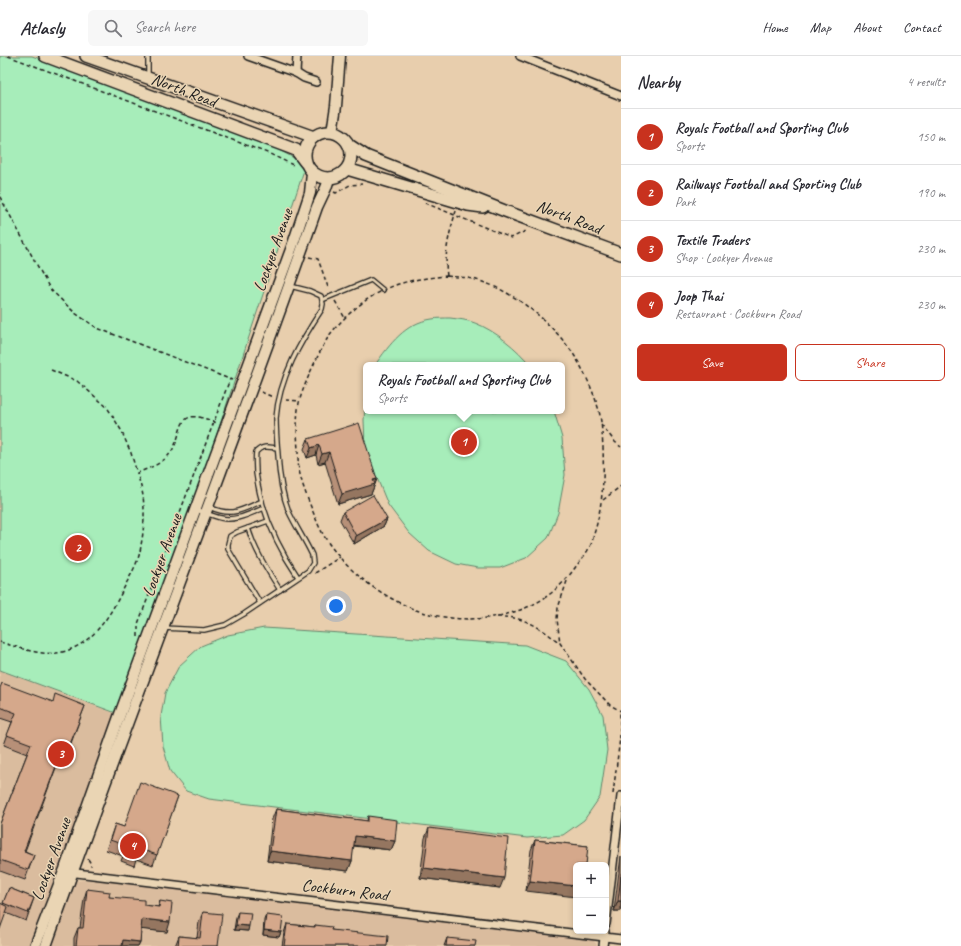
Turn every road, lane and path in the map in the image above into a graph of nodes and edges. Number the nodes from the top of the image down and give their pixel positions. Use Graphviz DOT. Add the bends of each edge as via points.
graph roads {
  1 [pos="45,56"];
  2 [pos="86,56"];
  3 [pos="148,56"];
  4 [pos="248,56"];
  5 [pos="297,56"];
  6 [pos="340,56"];
  7 [pos="520,56"];
  8 [pos="296,73"];
  9 [pos="148,78"];
  10 [pos="316,82"];
  11 [pos="621,96"];
  12 [pos="332,132"];
  13 [pos="314,136"];
  14 [pos="349,145"];
  15 [pos="305,162"];
  16 [pos="347,169"];
  17 [pos="312,173"];
  18 [pos="329,179"];
  19 [pos="0,198"];
  20 [pos="458,202"];
  21 [pos="505,211"];
  22 [pos="621,254"];
  23 [pos="308,256"];
  24 [pos="447,276"];
  25 [pos="284,283"];
  26 [pos="383,290"];
  27 [pos="332,296"];
  28 [pos="322,300"];
  29 [pos="345,318"];
  30 [pos="50,370"];
  31 [pos="230,379"];
  32 [pos="246,386"];
  33 [pos="280,400"];
  34 [pos="299,401"];
  35 [pos="214,422"];
  36 [pos="601,424"];
  37 [pos="226,427"];
  38 [pos="621,447"];
  39 [pos="277,448"];
  40 [pos="137,473"];
  41 [pos="621,486"];
  42 [pos="603,500"];
  43 [pos="262,501"];
  44 [pos="202,508"];
  45 [pos="264,508"];
  46 [pos="268,521"];
  47 [pos="248,528"];
  48 [pos="340,557"];
  49 [pos="315,573"];
  50 [pos="298,577"];
  51 [pos="568,579"];
  52 [pos="280,590"];
  53 [pos="260,603"];
  54 [pos="494,617"];
  55 [pos="162,628"];
  56 [pos="138,637"];
  57 [pos="0,642"];
  58 [pos="560,642"];
  59 [pos="620,710"];
  60 [pos="613,794"];
  61 [pos="621,796"];
  62 [pos="88,859"];
  63 [pos="91,864"];
  64 [pos="68,872"];
  65 [pos="609,898"];
  66 [pos="573,930"];
  67 [pos="605,934"];
  68 [pos="621,939"];
  69 [pos="35,946"];
  70 [pos="46,946"];
  71 [pos="604,946"];
  1 -- 15 [label="main road, North Road" via="296,150"];
  2 -- 9 [label="main road, North Road"];
  3 -- 9 [label="lane"];
  4 -- 8 [label="street"];
  5 -- 8 [label="street"];
  6 -- 12 [label="main road"];
  7 -- 11 [label="street"];
  8 -- 10 [label="street"];
  9 -- 13 [label="main road, North Road"];
  12 -- 13 [label="main road"];
  12 -- 14 [label="main road" via="342,137"];
  13 -- 15 [label="main road" via="307,145"];
  14 -- 16 [label="main road" via="351,157"];
  14 -- 21 [label="main road, North Road" via="366,156"];
  15 -- 17 [label="main road"];
  16 -- 18 [label="main road"];
  16 -- 20 [label="main road, North Road"];
  17 -- 18 [label="main road"];
  17 -- 25 [label="main road, Lockyer Avenue" via="310,194"];
  18 -- 25 [label="main road, Lockyer Avenue"];
  19 -- 31 [label="path" via="50,289 75,313 105,331"];
  20 -- 21 [label="main road, North Road"];
  20 -- 24 [label="path" via="447,242"];
  21 -- 22 [label="main road, North Road"];
  23 -- 27 [label="path" via="318,259"];
  24 -- 26 [label="path" via="412,280"];
  24 -- 36 [label="path" via="469,278 500,289 552,328 575,356 590,385 599,409"];
  25 -- 28 [label="lane" via="321,296"];
  25 -- 32 [label="main road, Lockyer Avenue"];
  26 -- 27 [label="lane" via="371,280"];
  26 -- 29 [label="path"];
  27 -- 28 [label="lane"];
  27 -- 29 [label="path"];
  28 -- 33 [label="lane" via="322,309 299,345 281,390"];
  29 -- 34 [label="path" via="330,335"];
  30 -- 40 [label="path" via="77,381 107,407 121,430"];
  31 -- 32 [label="path"];
  31 -- 35 [label="path"];
  32 -- 33 [label="path"];
  32 -- 37 [label="main road, Lockyer Avenue"];
  32 -- 44 [label="main road, Lockyer Avenue"];
  33 -- 34 [label="path"];
  33 -- 39 [label="lane" via="276,418"];
  34 -- 48 [label="path" via="299,469 323,534"];
  35 -- 37 [label="path"];
  35 -- 40 [label="path" via="197,416 187,418 182,423 168,456"];
  35 -- 56 [label="path" via="138,624"];
  36 -- 38 [label="path"];
  36 -- 42 [label="path"];
  37 -- 44 [label="main road, Lockyer Avenue"];
  39 -- 43 [label="lane" via="264,447 256,452"];
  39 -- 50 [label="lane" via="286,503 312,555 311,568"];
  40 -- 57 [label="path" via="143,496 141,547 118,602 105,621 80,645 64,651 44,653"];
  41 -- 42 [label="path"];
  42 -- 51 [label="path" via="590,548"];
  43 -- 44 [label="lane" via="231,513"];
  43 -- 45 [label="lane"];
  44 -- 45 [label="lane" via="222,519 240,517"];
  44 -- 55 [label="main road, Lockyer Avenue"];
  44 -- 64 [label="main road, Lockyer Avenue" via="119,717"];
  45 -- 46 [label="lane"];
  46 -- 47 [label="lane"];
  46 -- 50 [label="lane"];
  47 -- 52 [label="lane" via="256,550"];
  47 -- 53 [label="lane" via="230,536 228,549"];
  48 -- 49 [label="path"];
  48 -- 54 [label="path" via="369,584 400,603 433,616 472,620"];
  50 -- 52 [label="lane"];
  51 -- 54 [label="path" via="529,607"];
  51 -- 58 [label="path" via="558,608"];
  52 -- 53 [label="lane"];
  53 -- 55 [label="lane" via="225,625 204,630"];
  54 -- 58 [label="path" via="511,617 531,622"];
  55 -- 64 [label="main road, Lockyer Avenue"];
  58 -- 59 [label="path" via="585,679 610,705"];
  59 -- 60 [label="path" via="620,738"];
  61 -- 65 [label="street"];
  62 -- 63 [label="path"];
  64 -- 66 [label="street, Cockburn Road"];
  64 -- 69 [label="main road, Lockyer Avenue"];
  64 -- 70 [label="main road, Lockyer Avenue"];
  67 -- 68 [label="street, Cockburn Road"];
  67 -- 71 [label="street"];
}
